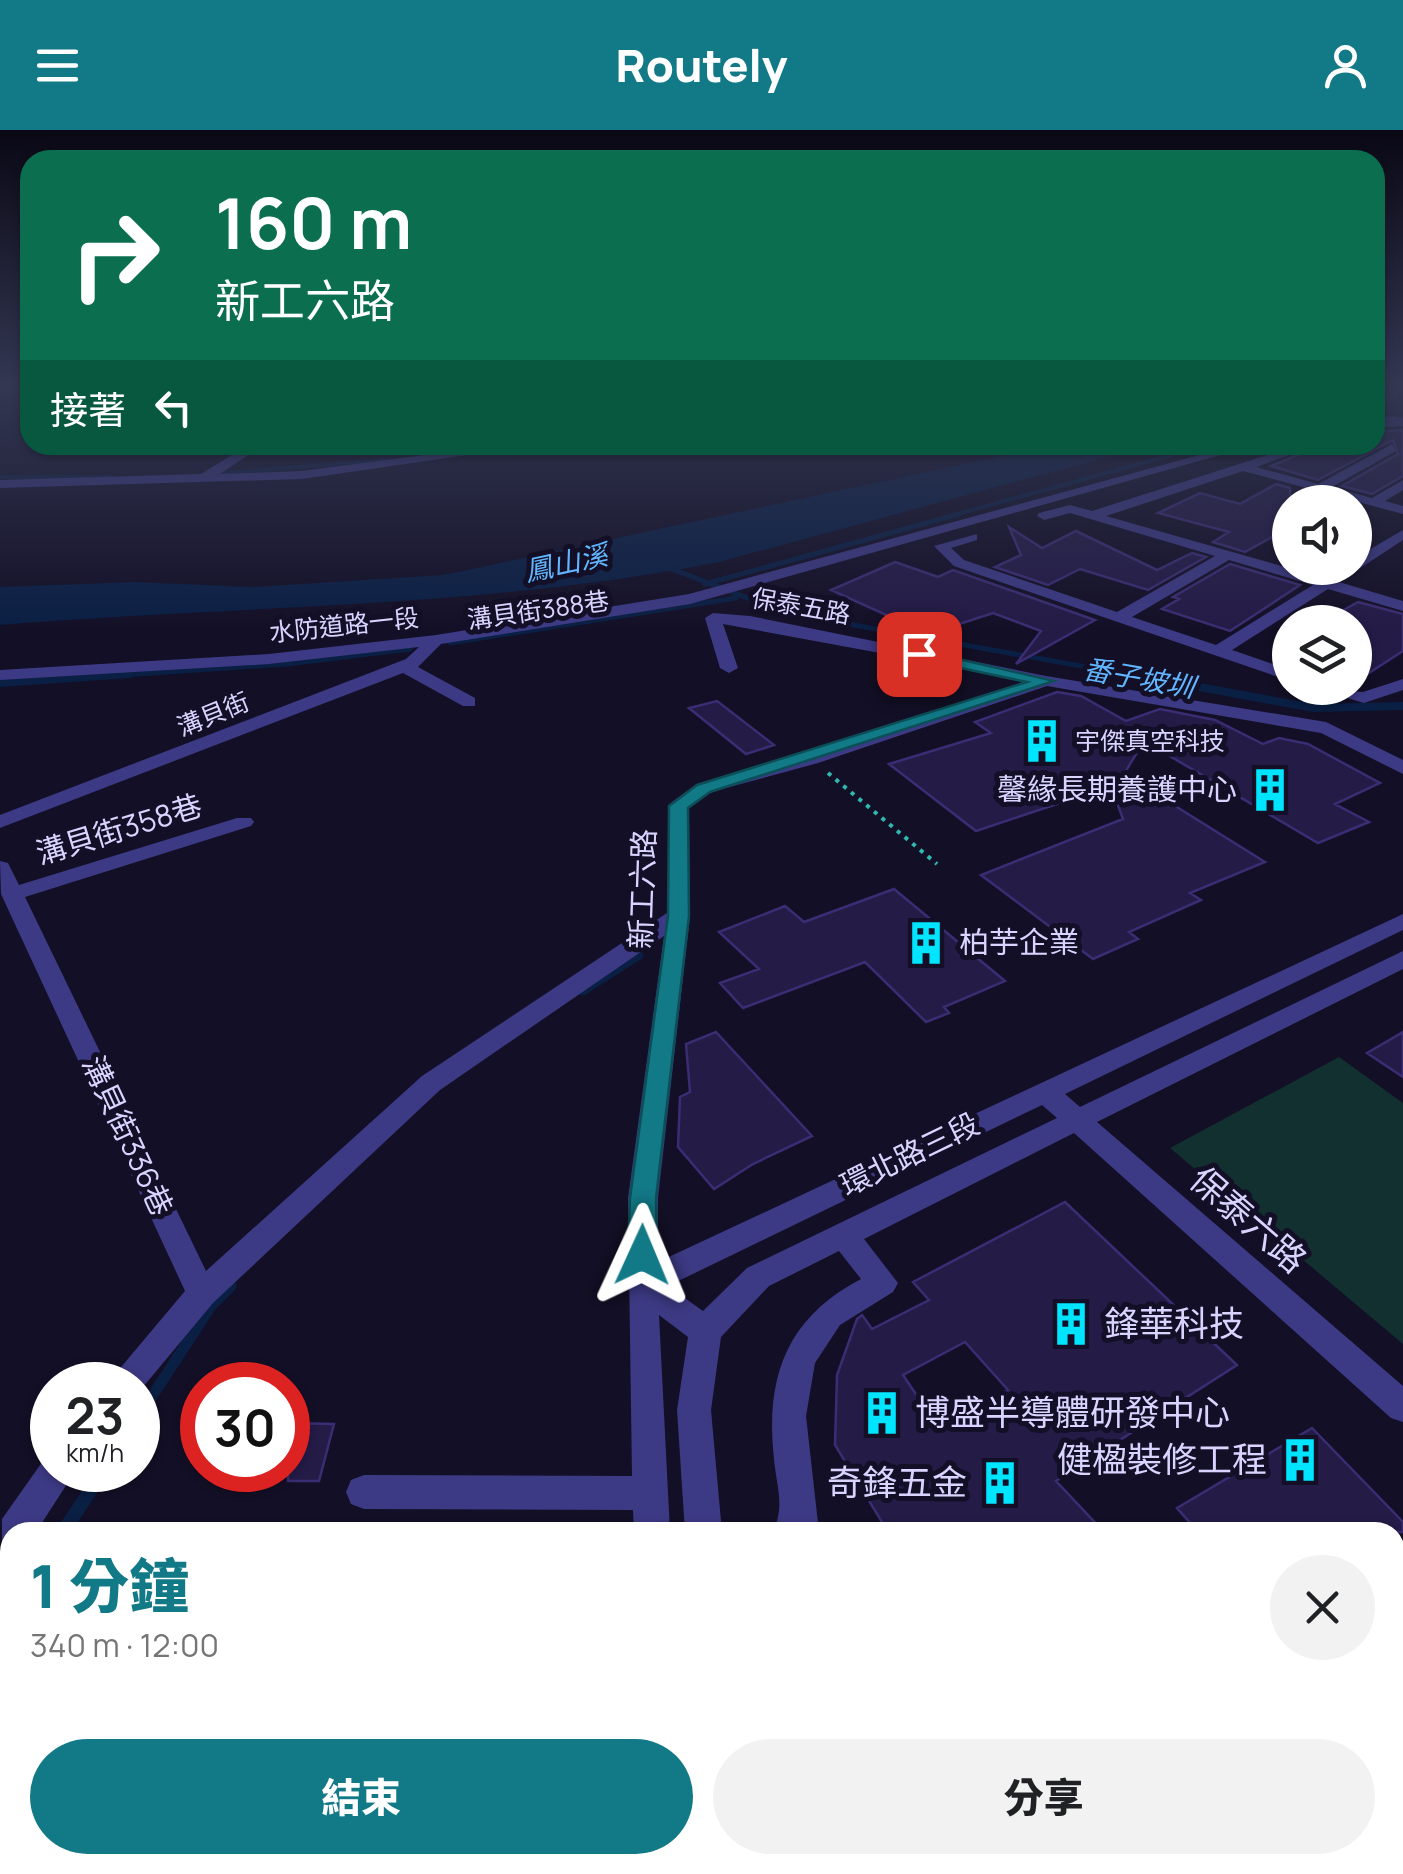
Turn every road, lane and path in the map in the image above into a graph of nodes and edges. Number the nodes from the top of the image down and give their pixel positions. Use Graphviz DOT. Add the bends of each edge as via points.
graph roads {
  1 [pos="218,469"];
  2 [pos="346,469"];
  3 [pos="1161,469"];
  4 [pos="1237,469"];
  5 [pos="1246,469"];
  6 [pos="1357,469"];
  7 [pos="202,479"];
  8 [pos="0,484"];
  9 [pos="1403,484"];
  10 [pos="1308,485"];
  11 [pos="1326,485"];
  12 [pos="1372,501"];
  13 [pos="1375,502"];
  14 [pos="1403,510"];
  15 [pos="1092,516"];
  16 [pos="1403,534"];
  17 [pos="1372,554"];
  18 [pos="1228,555"];
  19 [pos="1272,568"];
  20 [pos="1324,585"];
  21 [pos="1330,585"];
  22 [pos="1403,606"];
  23 [pos="1120,617"];
  24 [pos="658,620"];
  25 [pos="431,646"];
  26 [pos="1218,651"];
  27 [pos="919,654"];
  28 [pos="404,666"];
  29 [pos="729,668"];
  30 [pos="1272,670"];
  31 [pos="0,676"];
  32 [pos="902,678"];
  33 [pos="1046,681"];
  34 [pos="1403,684"];
  35 [pos="1372,695"];
  36 [pos="469,702"];
  37 [pos="810,758"];
  38 [pos="1403,768"];
  39 [pos="0,822"];
  40 [pos="244,822"];
  41 [pos="937,864"];
  42 [pos="0,868"];
  43 [pos="12,894"];
  44 [pos="678,916"];
  45 [pos="1403,921"];
  46 [pos="1403,959"];
  47 [pos="1044,1090"];
  48 [pos="1079,1121"];
  49 [pos="844,1236"];
  50 [pos="642,1284"];
  51 [pos="202,1294"];
  52 [pos="706,1331"];
  53 [pos="143,1362"];
  54 [pos="1403,1408"];
  55 [pos="43,1492"];
  56 [pos="364,1492"];
  57 [pos="651,1493"];
  58 [pos="22,1522"];
  59 [pos="652,1522"];
  60 [pos="703,1522"];
  61 [pos="802,1522"];
  1 -- 7 [label="street"];
  2 -- 7 [label="street"];
  3 -- 25 [label="street, 水防道路一段" via="690,599"];
  4 -- 15 [label="street"];
  5 -- 10 [label="street"];
  6 -- 11 [label="street"];
  7 -- 8 [label="street"];
  9 -- 13 [label="street"];
  12 -- 13 [label="street"];
  13 -- 14 [label="street"];
  15 -- 18 [label="street"];
  15 -- 23 [label="street" via="1070,509 941,546 959,562"];
  16 -- 17 [label="street"];
  18 -- 19 [label="street"];
  18 -- 23 [label="street"];
  20 -- 26 [label="street"];
  21 -- 22 [label="street"];
  23 -- 26 [label="street"];
  24 -- 25 [label="street, 溝貝街388巷"];
  25 -- 28 [label="street, 溝貝街"];
  25 -- 31 [label="street, 水防道路一段"];
  26 -- 30 [label="street"];
  27 -- 29 [label="street, 保泰五路" via="714,618"];
  27 -- 32 [label="street"];
  27 -- 33 [label="street, 保泰五路"];
  28 -- 36 [label="street"];
  28 -- 39 [label="street, 溝貝街"];
  33 -- 37 [label="street, 新工六路"];
  33 -- 38 [label="street, 保泰五路" via="1326,728"];
  34 -- 35 [label="street"];
  37 -- 41 [label="path"];
  37 -- 44 [label="street, 新工六路" via="704,788 678,806"];
  40 -- 43 [label="street, 溝貝街358巷"];
  42 -- 43 [label="street, 溝貝街336巷"];
  43 -- 51 [label="street, 溝貝街336巷"];
  44 -- 50 [label="street, 新工六路" via="643,1198"];
  44 -- 51 [label="street" via="431,1082"];
  45 -- 47 [label="street, 環北路三段"];
  46 -- 48 [label="street, 環北路三段"];
  47 -- 48 [label="street, 保泰六路"];
  47 -- 50 [label="street, 環北路三段"];
  48 -- 49 [label="street, 環北路三段"];
  48 -- 54 [label="street, 保泰六路"];
  49 -- 52 [label="street, 環北路三段" via="758,1277"];
  49 -- 61 [label="street" via="882,1284 830,1314 805,1348 790,1386 786,1433"];
  50 -- 52 [label="street"];
  50 -- 57 [label="street"];
  51 -- 53 [label="street"];
  52 -- 60 [label="street" via="694,1410"];
  55 -- 58 [label="street"];
  56 -- 57 [label="street"];
  57 -- 59 [label="street"];
}
